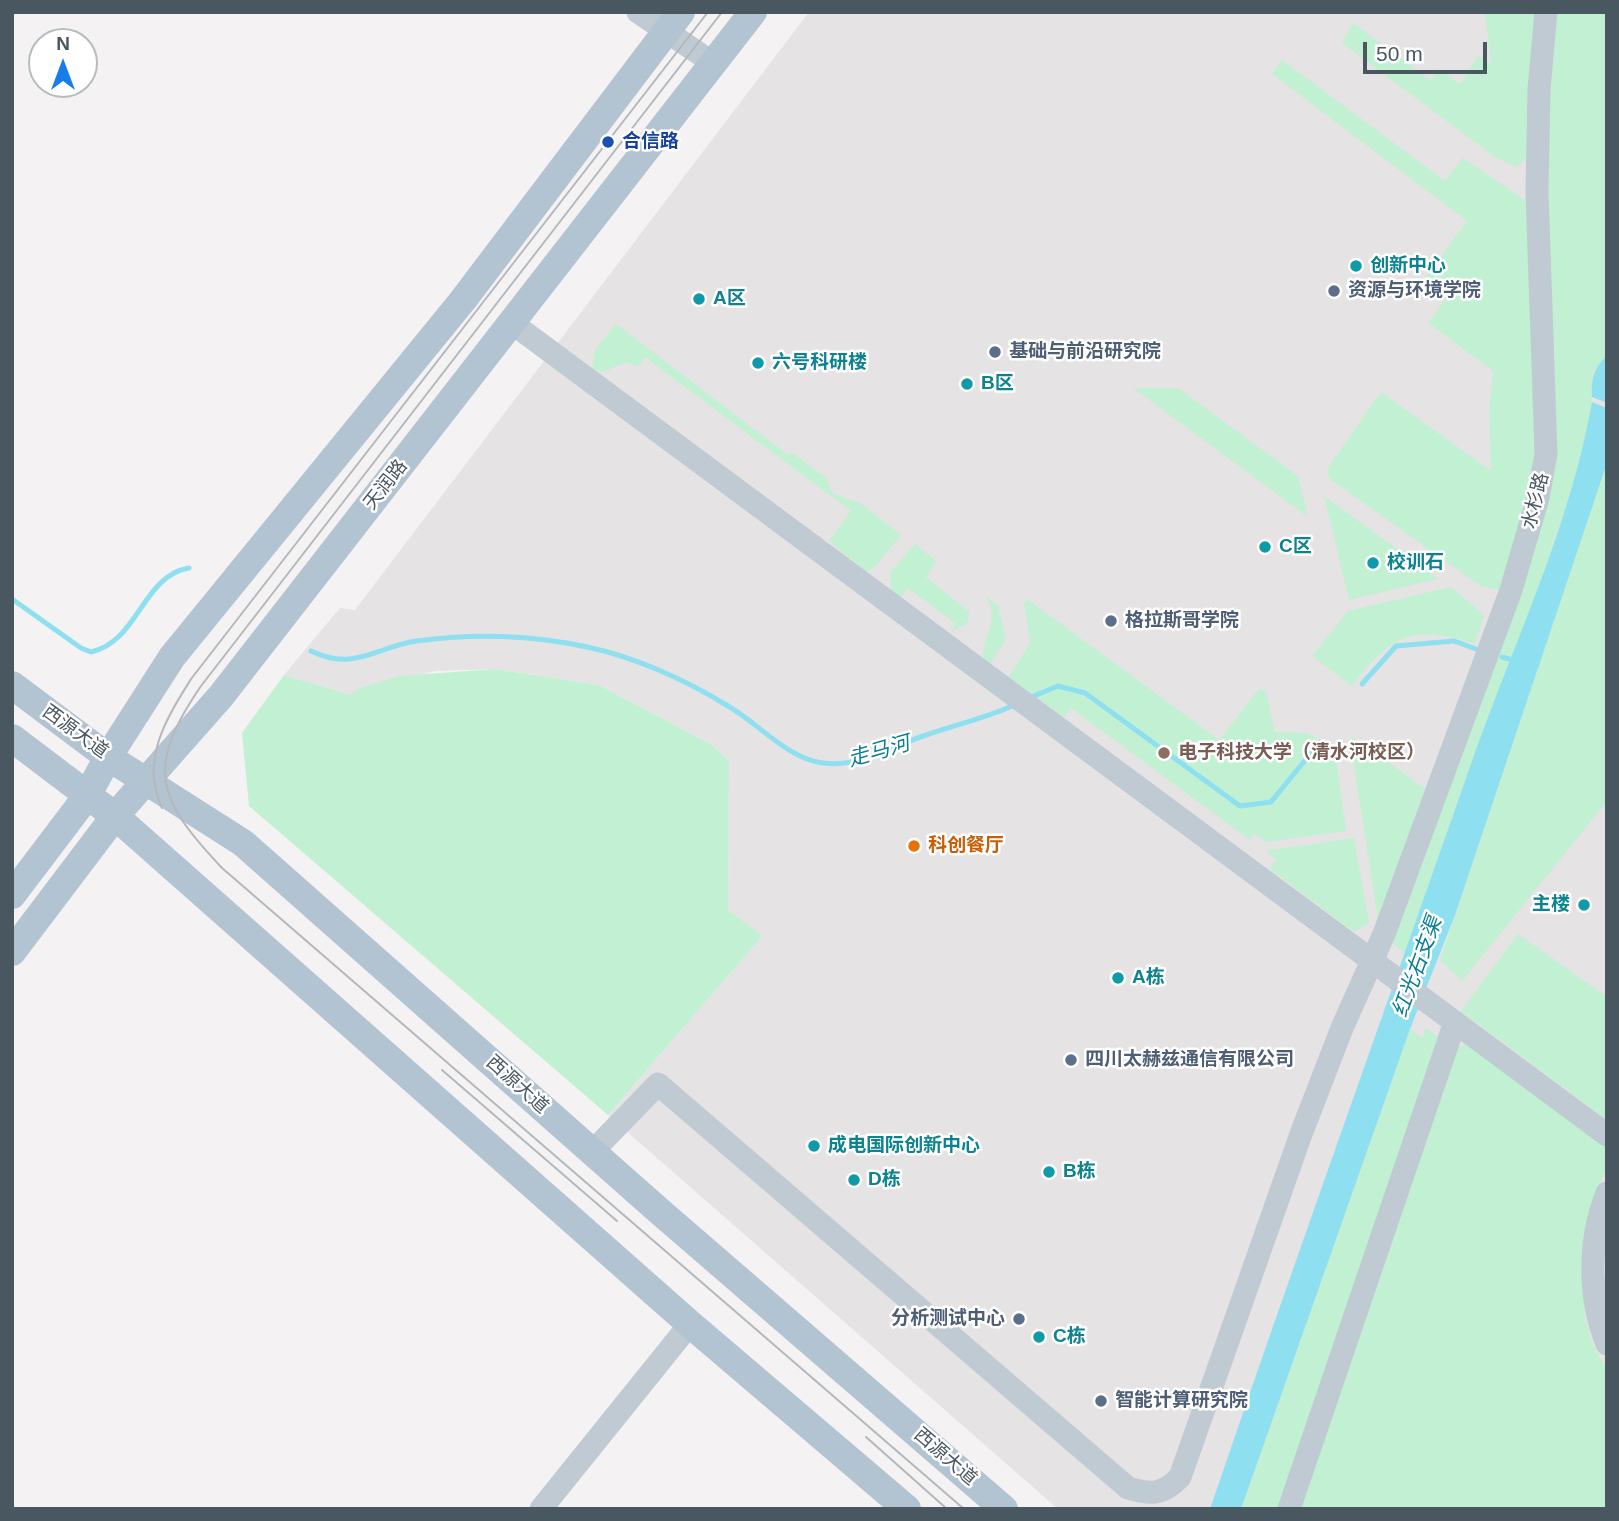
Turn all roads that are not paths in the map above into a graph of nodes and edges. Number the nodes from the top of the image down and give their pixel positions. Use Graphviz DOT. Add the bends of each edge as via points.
graph roads {
  1 [pos="638,12"];
  2 [pos="753,12"];
  3 [pos="1546,12"];
  4 [pos="673,22"];
  5 [pos="713,63"];
  6 [pos="512,323"];
  7 [pos="12,685"];
  8 [pos="12,738"];
  9 [pos="108,757"];
  10 [pos="146,780"];
  11 [pos="87,796"];
  12 [pos="115,816"];
  13 [pos="12,895"];
  14 [pos="12,952"];
  15 [pos="1372,962"];
  16 [pos="1455,1022"];
  17 [pos="1607,1135"];
  18 [pos="592,1152"];
  19 [pos="1607,1193"];
  20 [pos="690,1324"];
  21 [pos="1607,1344"];
  22 [pos="541,1509"];
  23 [pos="907,1509"];
  24 [pos="1004,1509"];
  25 [pos="1289,1509"];
  1 -- 4 [label="street"];
  2 -- 5 [label="main road, 天润路"];
  3 -- 15 [label="street, 水杉路" via="1537,192 1546,454 1543,478 1511,590"];
  4 -- 5 [label="street"];
  4 -- 9 [label="main road" via="463,300 172,657"];
  5 -- 6 [label="main road, 天润路"];
  6 -- 10 [label="main road, 天润路" via="221,696"];
  6 -- 15 [label="street"];
  7 -- 9 [label="main road, 西源大道"];
  8 -- 11 [label="main road"];
  9 -- 10 [label="main road, 西源大道"];
  9 -- 11 [label="main road"];
  10 -- 12 [label="main road, 天润路"];
  10 -- 18 [label="main road, 西源大道" via="243,843"];
  11 -- 12 [label="main road"];
  11 -- 13 [label="main road"];
  12 -- 14 [label="main road, 天润路"];
  12 -- 20 [label="main road"];
  15 -- 16 [label="street"];
  15 -- 18 [label="street, 水杉路" via="1301,1134 1180,1477 1157,1494 1128,1488 658,1084"];
  16 -- 17 [label="street"];
  16 -- 25 [label="street"];
  18 -- 24 [label="main road, 西源大道"];
  19 -- 21 [label="street" via="1597,1224 1592,1279"];
  20 -- 22 [label="street"];
  20 -- 23 [label="main road"];
}
